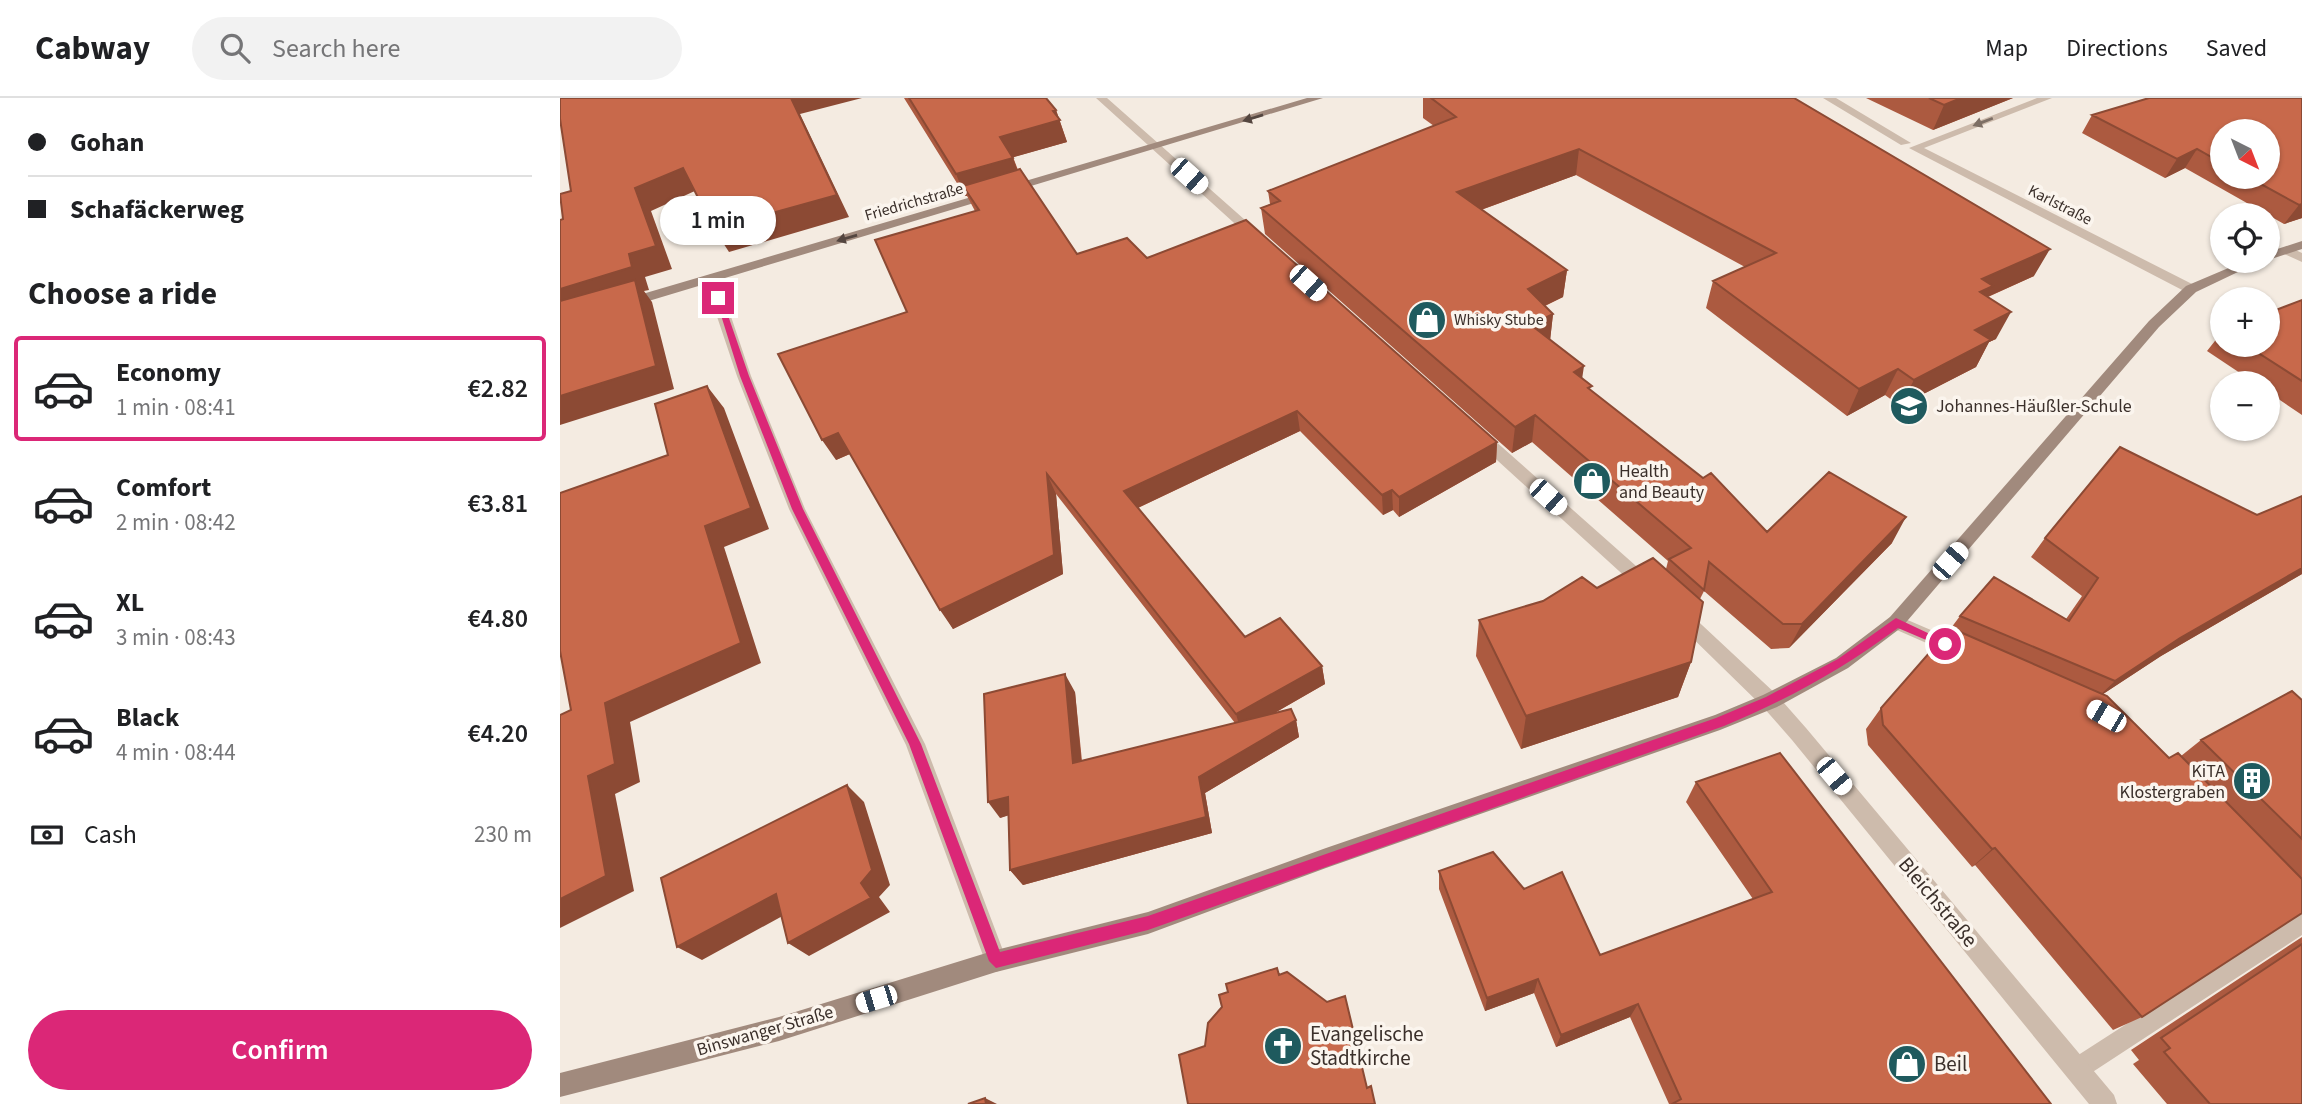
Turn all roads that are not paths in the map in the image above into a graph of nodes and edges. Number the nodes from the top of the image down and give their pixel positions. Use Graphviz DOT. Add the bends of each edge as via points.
graph roads {
  1 [pos="1101,98"];
  2 [pos="1318,98"];
  3 [pos="1828,98"];
  4 [pos="2047,98"];
  5 [pos="1910,146"];
  6 [pos="1156,147"];
  7 [pos="2302,244"];
  8 [pos="2287,250"];
  9 [pos="1273,251"];
  10 [pos="2280,252"];
  11 [pos="2302,258"];
  12 [pos="2228,273"];
  13 [pos="711,278"];
  14 [pos="2191,289"];
  15 [pos="610,308"];
  16 [pos="1469,426"];
  17 [pos="1896,622"];
  18 [pos="1982,659"];
  19 [pos="1770,701"];
  20 [pos="2302,922"];
  21 [pos="996,961"];
  22 [pos="2077,1069"];
  23 [pos="560,1085"];
  24 [pos="2105,1104"];
  1 -- 6 [label="street"];
  2 -- 6 [label="main road, Friedrichstraße, one-way"];
  3 -- 5 [label="street, Karlstraße"];
  4 -- 5 [label="street, one-way"];
  5 -- 14 [label="street, Karlstraße"];
  6 -- 9 [label="street"];
  6 -- 13 [label="main road, Friedrichstraße, one-way"];
  7 -- 8 [label="main road"];
  8 -- 10 [label="main road"];
  8 -- 11 [label="street"];
  12 -- 14 [label="main road, Binswanger Straße"];
  13 -- 15 [label="main road, Friedrichstraße"];
  13 -- 21 [label="street" via="797,509 915,744"];
  14 -- 17 [label="main road, Binswanger Straße" via="2154,324"];
  16 -- 19 [label="street, Bleichstraße"];
  17 -- 18 [label="street"];
  17 -- 19 [label="main road, Binswanger Straße" via="1842,663"];
  19 -- 21 [label="main road, Binswanger Straße" via="1148,923"];
  19 -- 22 [label="street, Bleichstraße"];
  20 -- 22 [label="street"];
  21 -- 23 [label="main road, Binswanger Straße" via="779,1029"];
  22 -- 24 [label="street, Bleichstraße"];
}
